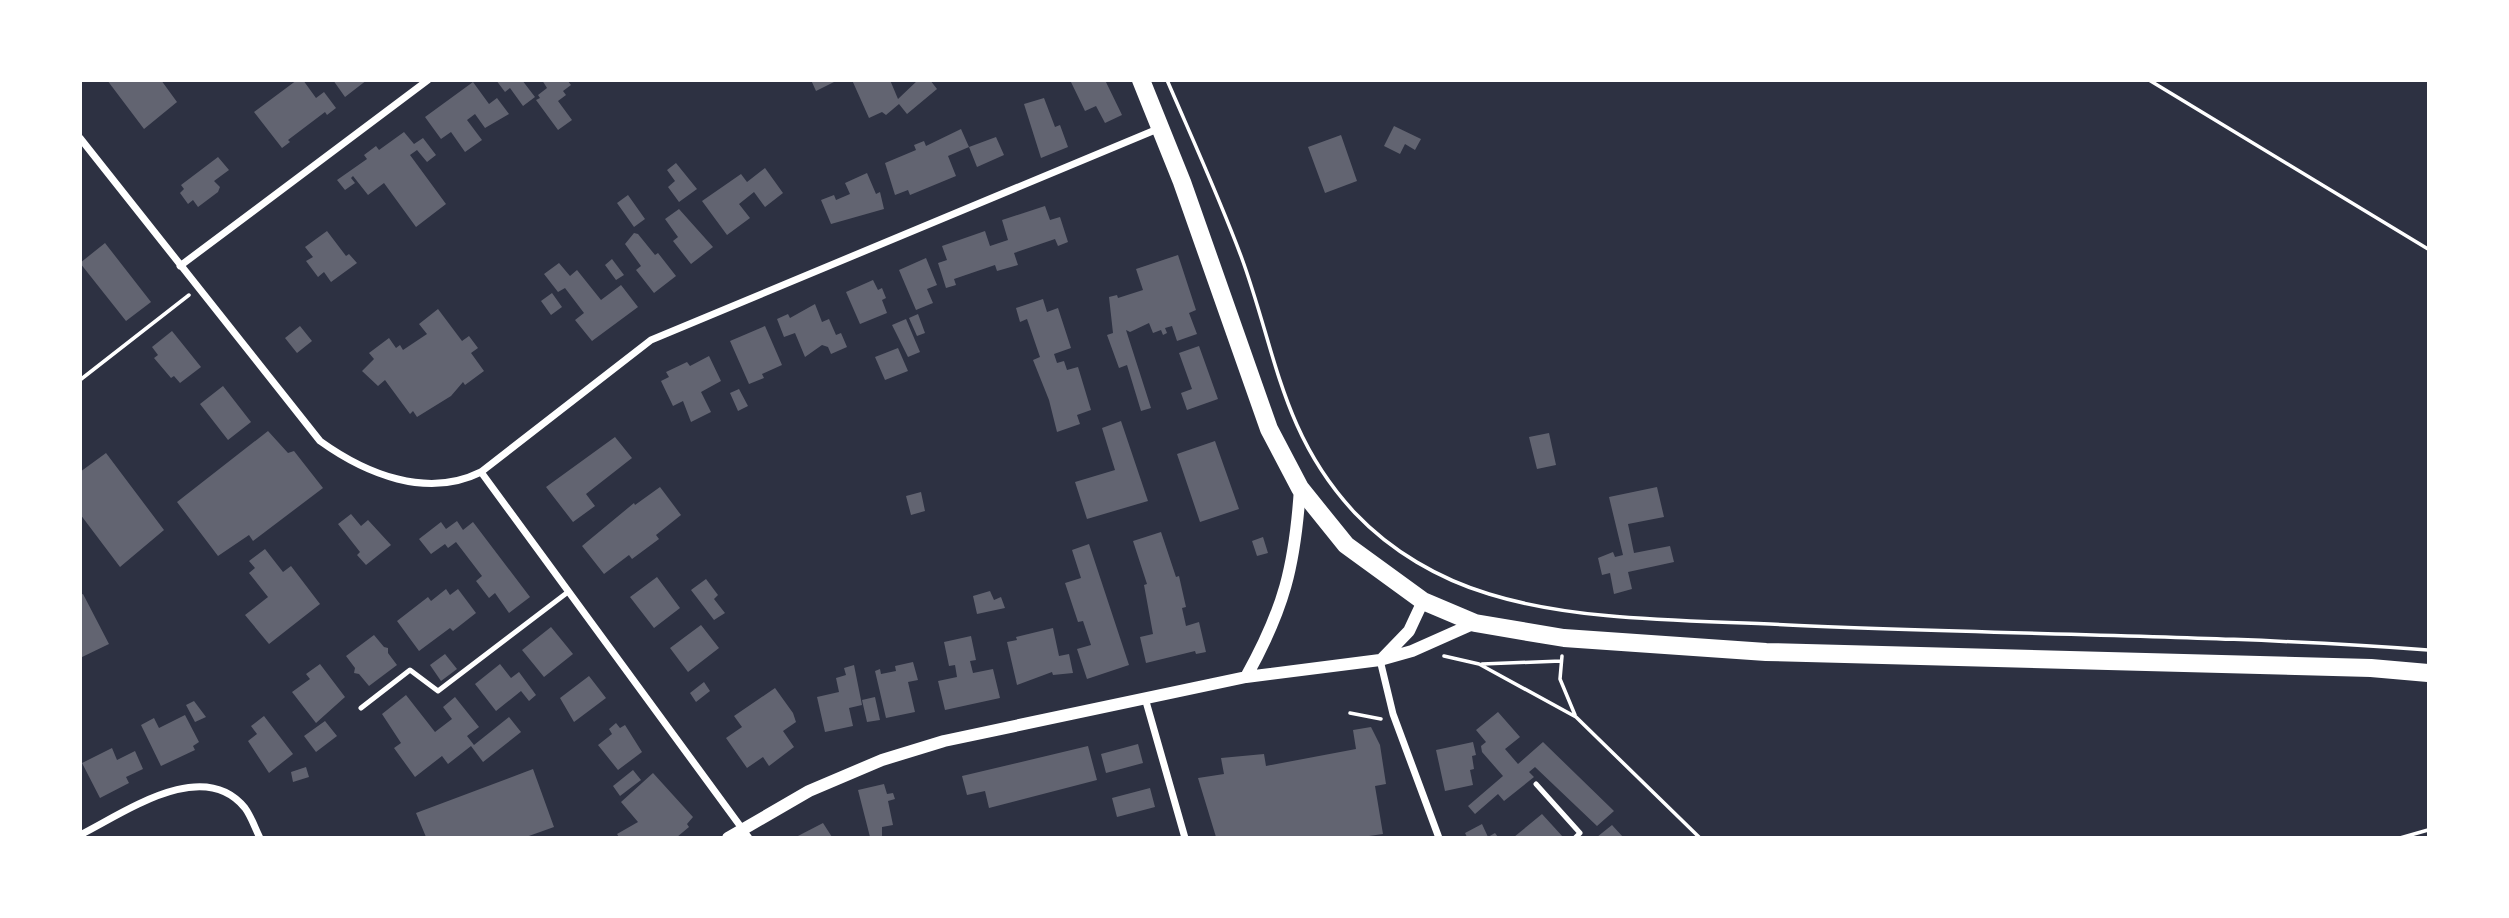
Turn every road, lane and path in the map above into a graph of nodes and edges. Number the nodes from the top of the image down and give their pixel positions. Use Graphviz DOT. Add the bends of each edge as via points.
graph roads {
  1 [pos="428,80"];
  2 [pos="1140,80"];
  3 [pos="1167,80"];
  4 [pos="2150,80"];
  5 [pos="1161,128"];
  6 [pos="80,138"];
  7 [pos="2428,249"];
  8 [pos="180,266"];
  9 [pos="198,288"];
  10 [pos="80,380"];
  11 [pos="481,471"];
  12 [pos="1300,488"];
  13 [pos="568,593"];
  14 [pos="1423,601"];
  15 [pos="1475,623"];
  16 [pos="1564,638"];
  17 [pos="2428,650"];
  18 [pos="1443,656"];
  19 [pos="1380,660"];
  20 [pos="1562,661"];
  21 [pos="1479,664"];
  22 [pos="2428,673"];
  23 [pos="1246,677"];
  24 [pos="1145,698"];
  25 [pos="361,708"];
  26 [pos="1350,713"];
  27 [pos="1393,715"];
  28 [pos="1576,717"];
  29 [pos="1536,784"];
  30 [pos="2428,830"];
  31 [pos="745,832"];
  32 [pos="80,835"];
  33 [pos="260,838"];
  34 [pos="728,838"];
  35 [pos="1185,838"];
  36 [pos="1439,838"];
  37 [pos="1574,838"];
  38 [pos="1700,838"];
  39 [pos="2400,838"];
  1 -- 8 [label="street"];
  2 -- 5 [label="main road"];
  3 -- 17 [label="path" via="1242,257 1293,421 1320,468 1356,514 1394,548 1434,573 1498,597 1580,612 1943,632"];
  4 -- 7 [label="path"];
  5 -- 11 [label="street" via="651,340"];
  5 -- 12 [label="main road" via="1269,429"];
  6 -- 8 [label="street"];
  8 -- 9 [label="street"];
  9 -- 10 [label="path"];
  9 -- 11 [label="street" via="320,441 340,456 384,476 437,484 461,482"];
  11 -- 13 [label="street"];
  12 -- 14 [label="main road" via="1346,545"];
  12 -- 23 [label="street" via="1289,580 1272,630"];
  13 -- 25 [label="lane" via="438,691 410,670"];
  13 -- 31 [label="street"];
  14 -- 15 [label="main road"];
  14 -- 19 [label="street" via="1409,631"];
  15 -- 16 [label="main road"];
  15 -- 19 [label="street"];
  16 -- 20 [label="path"];
  16 -- 22 [label="main road" via="1766,652"];
  18 -- 21 [label="path"];
  19 -- 23 [label="street"];
  19 -- 27 [label="street"];
  20 -- 21 [label="path"];
  20 -- 28 [label="path" via="1560,679"];
  21 -- 28 [label="path"];
  23 -- 24 [label="street"];
  24 -- 31 [label="street" via="944,741 882,760 809,791"];
  24 -- 35 [label="street"];
  26 -- 27 [label="path" via="1377,720"];
  27 -- 36 [label="street"];
  28 -- 38 [label="path"];
  29 -- 37 [label="lane" via="1580,832"];
  30 -- 39 [label="path"];
  31 -- 34 [label="street"];
  32 -- 33 [label="street" via="163,794 210,786 245,808"];
}
